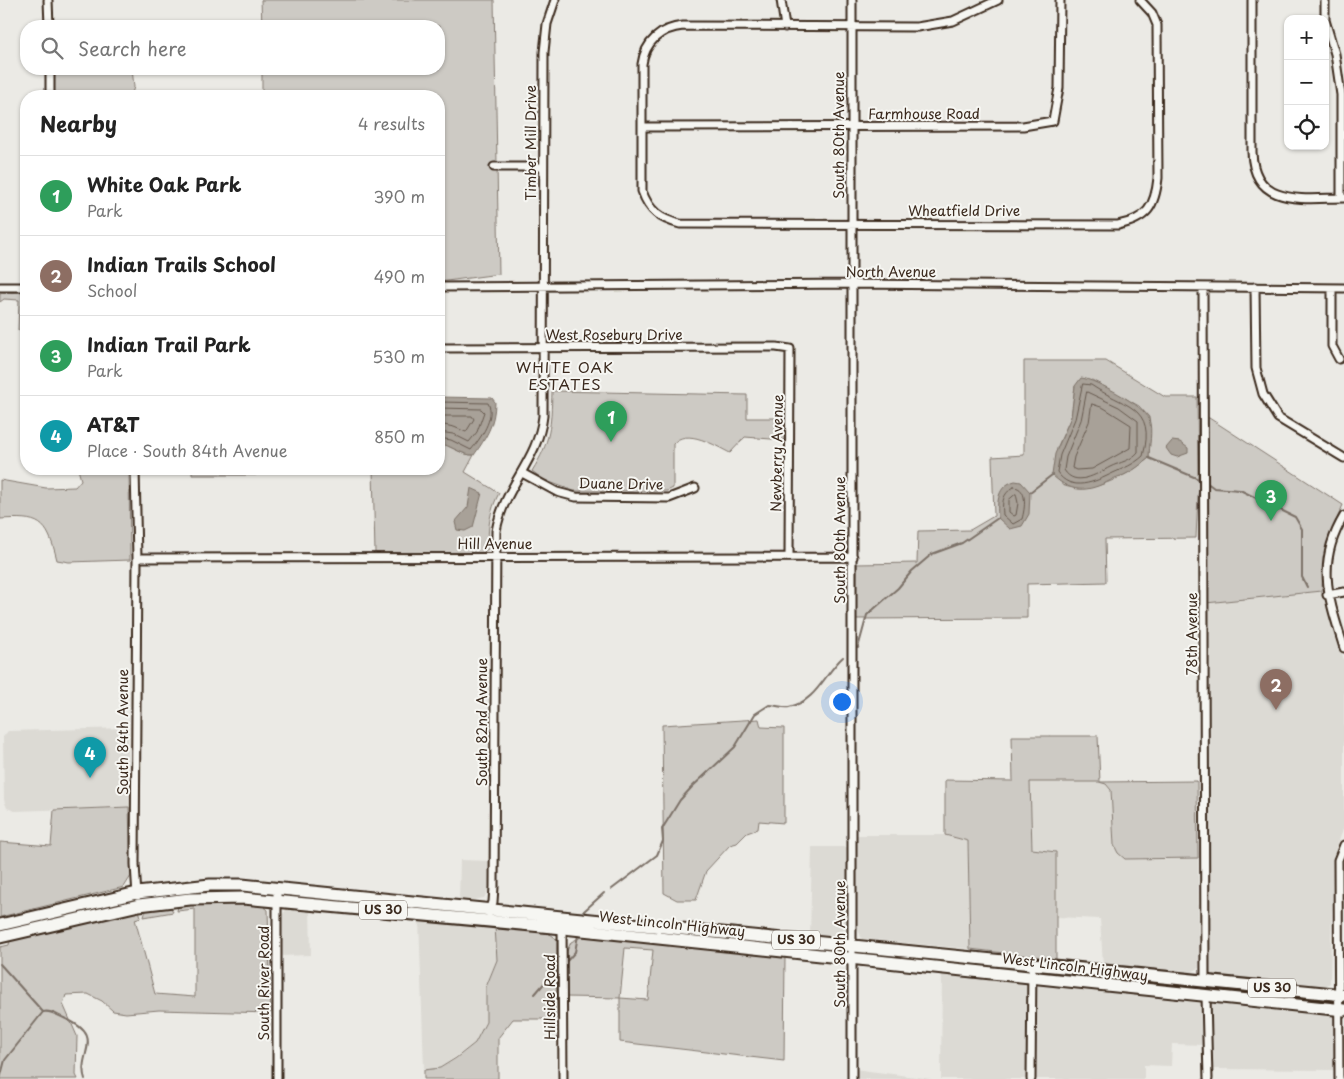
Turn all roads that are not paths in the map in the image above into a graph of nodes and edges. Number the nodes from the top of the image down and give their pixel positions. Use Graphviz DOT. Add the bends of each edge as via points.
graph roads {
  1 [pos="48,0"];
  2 [pos="555,0"];
  3 [pos="781,0"];
  4 [pos="852,0"];
  5 [pos="998,0"];
  6 [pos="1060,0"];
  7 [pos="1252,0"];
  8 [pos="1325,0"];
  9 [pos="1142,2"];
  10 [pos="1325,15"];
  11 [pos="49,20"];
  12 [pos="784,27"];
  13 [pos="852,27"];
  14 [pos="1329,33"];
  15 [pos="50,75"];
  16 [pos="50,90"];
  17 [pos="852,126"];
  18 [pos="643,127"];
  19 [pos="494,167"];
  20 [pos="543,167"];
  21 [pos="1342,198"];
  22 [pos="852,223"];
  23 [pos="852,284"];
  24 [pos="0,287"];
  25 [pos="20,287"];
  26 [pos="1204,287"];
  27 [pos="1255,287"];
  28 [pos="445,288"];
  29 [pos="543,288"];
  30 [pos="1332,288"];
  31 [pos="1344,288"];
  32 [pos="445,348"];
  33 [pos="543,348"];
  34 [pos="790,349"];
  35 [pos="1339,359"];
  36 [pos="1344,458"];
  37 [pos="522,473"];
  38 [pos="135,475"];
  39 [pos="695,488"];
  40 [pos="1344,516"];
  41 [pos="494,556"];
  42 [pos="789,556"];
  43 [pos="853,556"];
  44 [pos="138,558"];
  45 [pos="1344,592"];
  46 [pos="1327,594"];
  47 [pos="1344,648"];
  48 [pos="1344,845"];
  49 [pos="277,887"];
  50 [pos="137,893"];
  51 [pos="277,900"];
  52 [pos="139,905"];
  53 [pos="489,915"];
  54 [pos="561,916"];
  55 [pos="0,925"];
  56 [pos="563,928"];
  57 [pos="0,937"];
  58 [pos="852,946"];
  59 [pos="853,958"];
  60 [pos="1032,964"];
  61 [pos="1031,977"];
  62 [pos="1205,981"];
  63 [pos="1149,991"];
  64 [pos="1341,995"];
  65 [pos="1206,996"];
  66 [pos="1341,1010"];
  67 [pos="1341,1062"];
  68 [pos="277,1079"];
  69 [pos="563,1079"];
  70 [pos="852,1079"];
  71 [pos="1031,1079"];
  72 [pos="1208,1079"];
  73 [pos="1339,1079"];
  1 -- 11 [label="street"];
  2 -- 20 [label="street, Timber Mill Drive" via="544,43"];
  3 -- 12 [label="street"];
  4 -- 13 [label="street, South 80th Avenue"];
  5 -- 13 [label="street, Wheatfield Drive" via="953,20 917,27"];
  6 -- 17 [label="street, Farmhouse Road" via="1059,88 1053,121 1023,126"];
  7 -- 21 [label="street" via="1252,152 1256,176 1267,189 1284,198"];
  8 -- 10 [label="street"];
  9 -- 22 [label="street, Wheatfield Drive" via="1157,26 1158,178 1154,200 1137,220 1118,225"];
  12 -- 13 [label="street, Wheatfield Drive"];
  12 -- 18 [label="street, Wheatfield Drive" via="683,26 661,32 651,42 643,59"];
  13 -- 17 [label="street, South 80th Avenue"];
  14 -- 21 [label="street" via="1341,94"];
  15 -- 16 [label="street"];
  17 -- 18 [label="street, Farmhouse Road"];
  17 -- 22 [label="street, South 80th Avenue"];
  18 -- 22 [label="street, Wheatfield Drive" via="642,191 656,214 668,221 680,224"];
  19 -- 20 [label="street"];
  20 -- 29 [label="street, Timber Mill Drive"];
  22 -- 23 [label="street, South 80th Avenue"];
  23 -- 26 [label="street, North Avenue"];
  23 -- 29 [label="street, North Avenue"];
  23 -- 43 [label="street, South 80th Avenue"];
  24 -- 25 [label="street"];
  26 -- 27 [label="street, North Avenue"];
  26 -- 62 [label="street, 78th Avenue"];
  27 -- 30 [label="street, North Avenue"];
  27 -- 36 [label="street" via="1256,368 1263,394 1278,418"];
  28 -- 29 [label="street, North Avenue"];
  29 -- 33 [label="street, Timber Mill Drive"];
  30 -- 31 [label="street, North Avenue"];
  30 -- 35 [label="street" via="1332,346"];
  32 -- 33 [label="street, West Rosebury Drive"];
  33 -- 34 [label="street, West Rosebury Drive"];
  33 -- 37 [label="street, Timber Mill Drive" via="544,416 541,433"];
  34 -- 42 [label="street, Newberry Avenue"];
  37 -- 39 [label="street, Duane Drive" via="557,492 576,497 669,498"];
  37 -- 41 [label="street, South 82nd Avenue" via="505,498 499,515"];
  38 -- 44 [label="street, South 84th Avenue"];
  40 -- 46 [label="street" via="1329,554"];
  41 -- 42 [label="street, Hill Avenue"];
  41 -- 44 [label="street, Hill Avenue"];
  41 -- 53 [label="street, South 82nd Avenue" via="494,902"];
  42 -- 43 [label="street, Hill Avenue"];
  43 -- 58 [label="street, South 80th Avenue"];
  44 -- 50 [label="street, South 84th Avenue"];
  45 -- 46 [label="street"];
  46 -- 47 [label="street"];
  48 -- 64 [label="street" via="1338,860"];
  49 -- 50 [label="main road, West Lincoln Highway / US 30" via="210,885"];
  49 -- 51 [label="street, South River Road"];
  49 -- 53 [label="main road, West Lincoln Highway / US 30"];
  50 -- 52 [label="street, South 84th Avenue"];
  50 -- 55 [label="main road, West Lincoln Highway / US 30"];
  51 -- 52 [label="main road, West Lincoln Highway / US 30" via="211,898"];
  51 -- 53 [label="main road, West Lincoln Highway / US 30"];
  51 -- 68 [label="street, South River Road"];
  52 -- 57 [label="main road, West Lincoln Highway / US 30"];
  53 -- 54 [label="main road, West Lincoln Highway / US 30"];
  53 -- 56 [label="main road, West Lincoln Highway / US 30"];
  54 -- 56 [label="street, Hillside Road"];
  54 -- 58 [label="main road, West Lincoln Highway / US 30"];
  56 -- 59 [label="main road, West Lincoln Highway / US 30"];
  56 -- 69 [label="street, Hillside Road"];
  58 -- 59 [label="street, South 80th Avenue"];
  58 -- 60 [label="main road, West Lincoln Highway / US 30"];
  59 -- 61 [label="main road, West Lincoln Highway / US 30"];
  59 -- 70 [label="street, South 80th Avenue"];
  60 -- 61 [label="street"];
  60 -- 62 [label="main road, West Lincoln Highway / US 30"];
  61 -- 63 [label="main road, West Lincoln Highway / US 30"];
  61 -- 71 [label="street"];
  62 -- 63 [label="main road" via="1203,987"];
  62 -- 64 [label="main road, West Lincoln Highway / US 30"];
  63 -- 65 [label="main road, West Lincoln Highway / US 30"];
  64 -- 66 [label="street"];
  65 -- 66 [label="main road, West Lincoln Highway / US 30"];
  65 -- 72 [label="street"];
  66 -- 67 [label="street"];
  67 -- 73 [label="street"];
}
